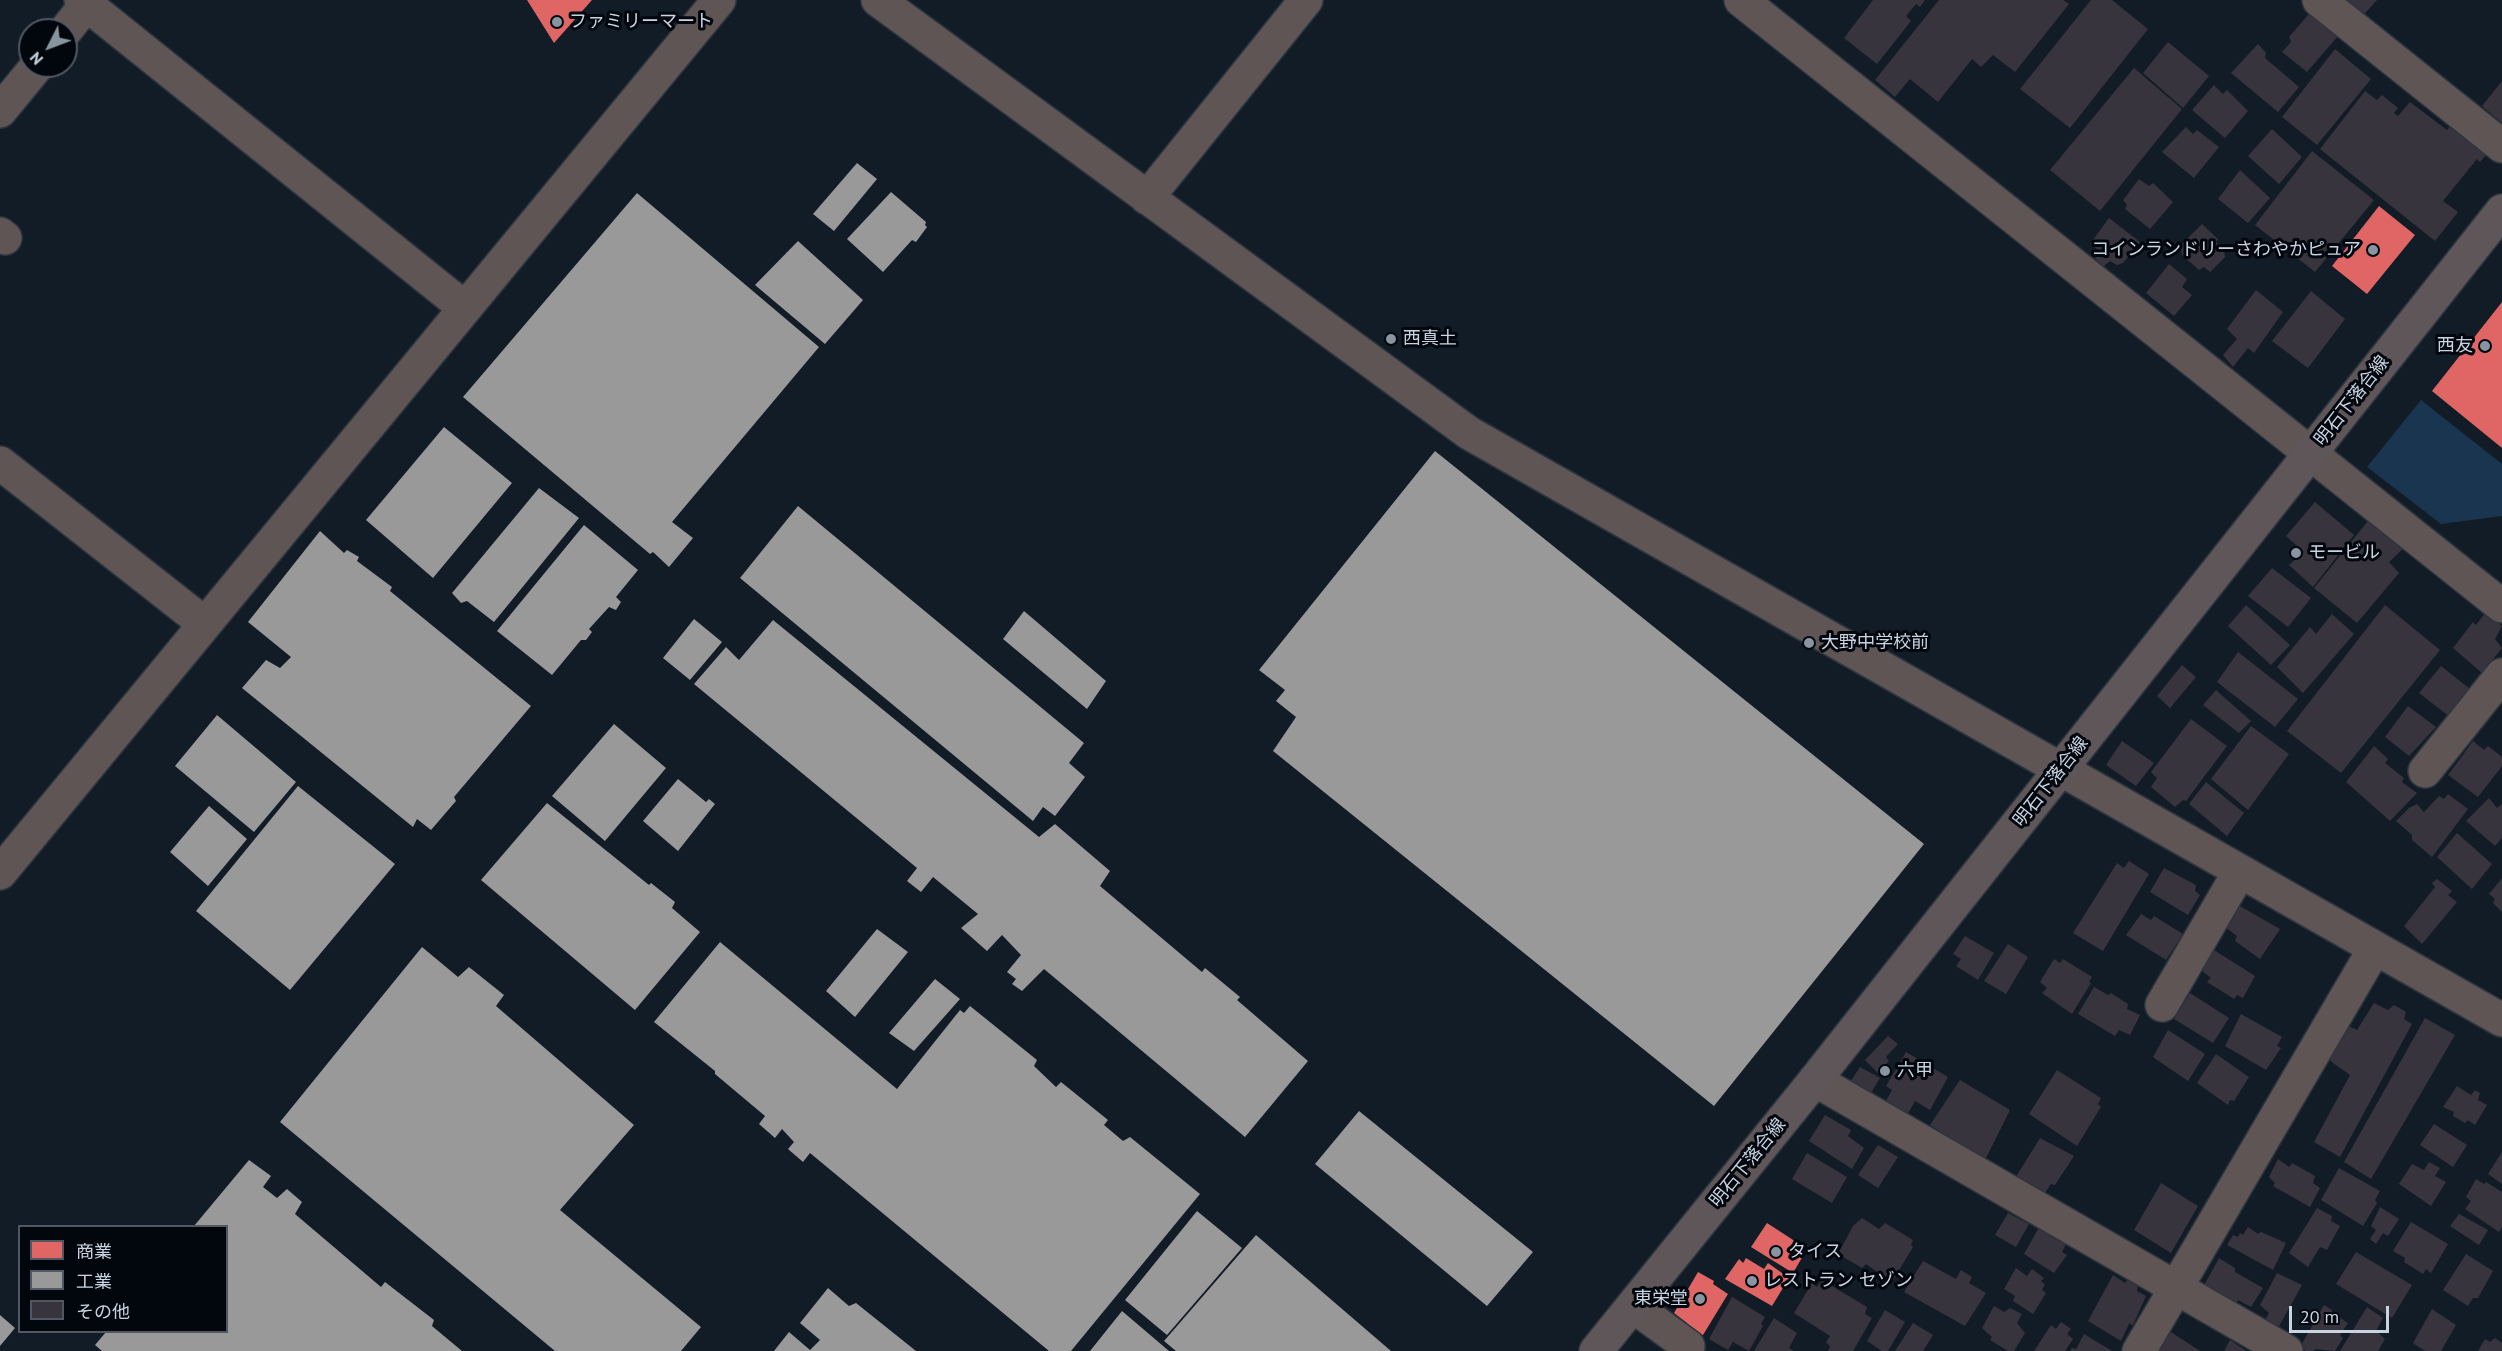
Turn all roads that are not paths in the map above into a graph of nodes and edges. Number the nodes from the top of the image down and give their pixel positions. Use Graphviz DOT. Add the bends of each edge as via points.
graph roads {
  1 [pos="719,0"];
  2 [pos="878,0"];
  3 [pos="1306,0"];
  4 [pos="1741,0"];
  5 [pos="2319,0"];
  6 [pos="83,2"];
  7 [pos="73,18"];
  8 [pos="27,78"];
  9 [pos="0,111"];
  10 [pos="2502,147"];
  11 [pos="1147,198"];
  12 [pos="2502,211"];
  13 [pos="465,308"];
  14 [pos="2310,453"];
  15 [pos="0,463"];
  16 [pos="2502,606"];
  17 [pos="205,624"];
  18 [pos="2502,675"];
  19 [pos="2061,770"];
  20 [pos="2425,771"];
  21 [pos="2240,872"];
  22 [pos="0,873"];
  23 [pos="2375,948"];
  24 [pos="2162,1005"];
  25 [pos="2502,1020"];
  26 [pos="1815,1080"];
  27 [pos="2176,1288"];
  28 [pos="1633,1306"];
  29 [pos="1690,1349"];
  30 [pos="1596,1351"];
  31 [pos="2139,1351"];
  32 [pos="2286,1351"];
  1 -- 13 [label="street"];
  2 -- 11 [label="street"];
  3 -- 11 [label="street"];
  4 -- 14 [label="street"];
  5 -- 10 [label="street"];
  6 -- 7 [label="street"];
  6 -- 13 [label="street"];
  8 -- 9 [label="street"];
  11 -- 19 [label="street" via="1469,433"];
  12 -- 14 [label="main road, 明石下落合線"];
  13 -- 17 [label="street"];
  14 -- 16 [label="street"];
  14 -- 19 [label="main road, 明石下落合線"];
  15 -- 17 [label="street"];
  17 -- 22 [label="street"];
  18 -- 20 [label="street"];
  19 -- 21 [label="street"];
  19 -- 26 [label="main road, 明石下落合線"];
  21 -- 23 [label="street"];
  21 -- 24 [label="street"];
  23 -- 25 [label="street"];
  23 -- 27 [label="street"];
  26 -- 27 [label="street"];
  26 -- 28 [label="main road, 明石下落合線"];
  27 -- 31 [label="street"];
  27 -- 32 [label="street"];
  28 -- 29 [label="street"];
  28 -- 30 [label="main road, 明石下落合線"];
}
